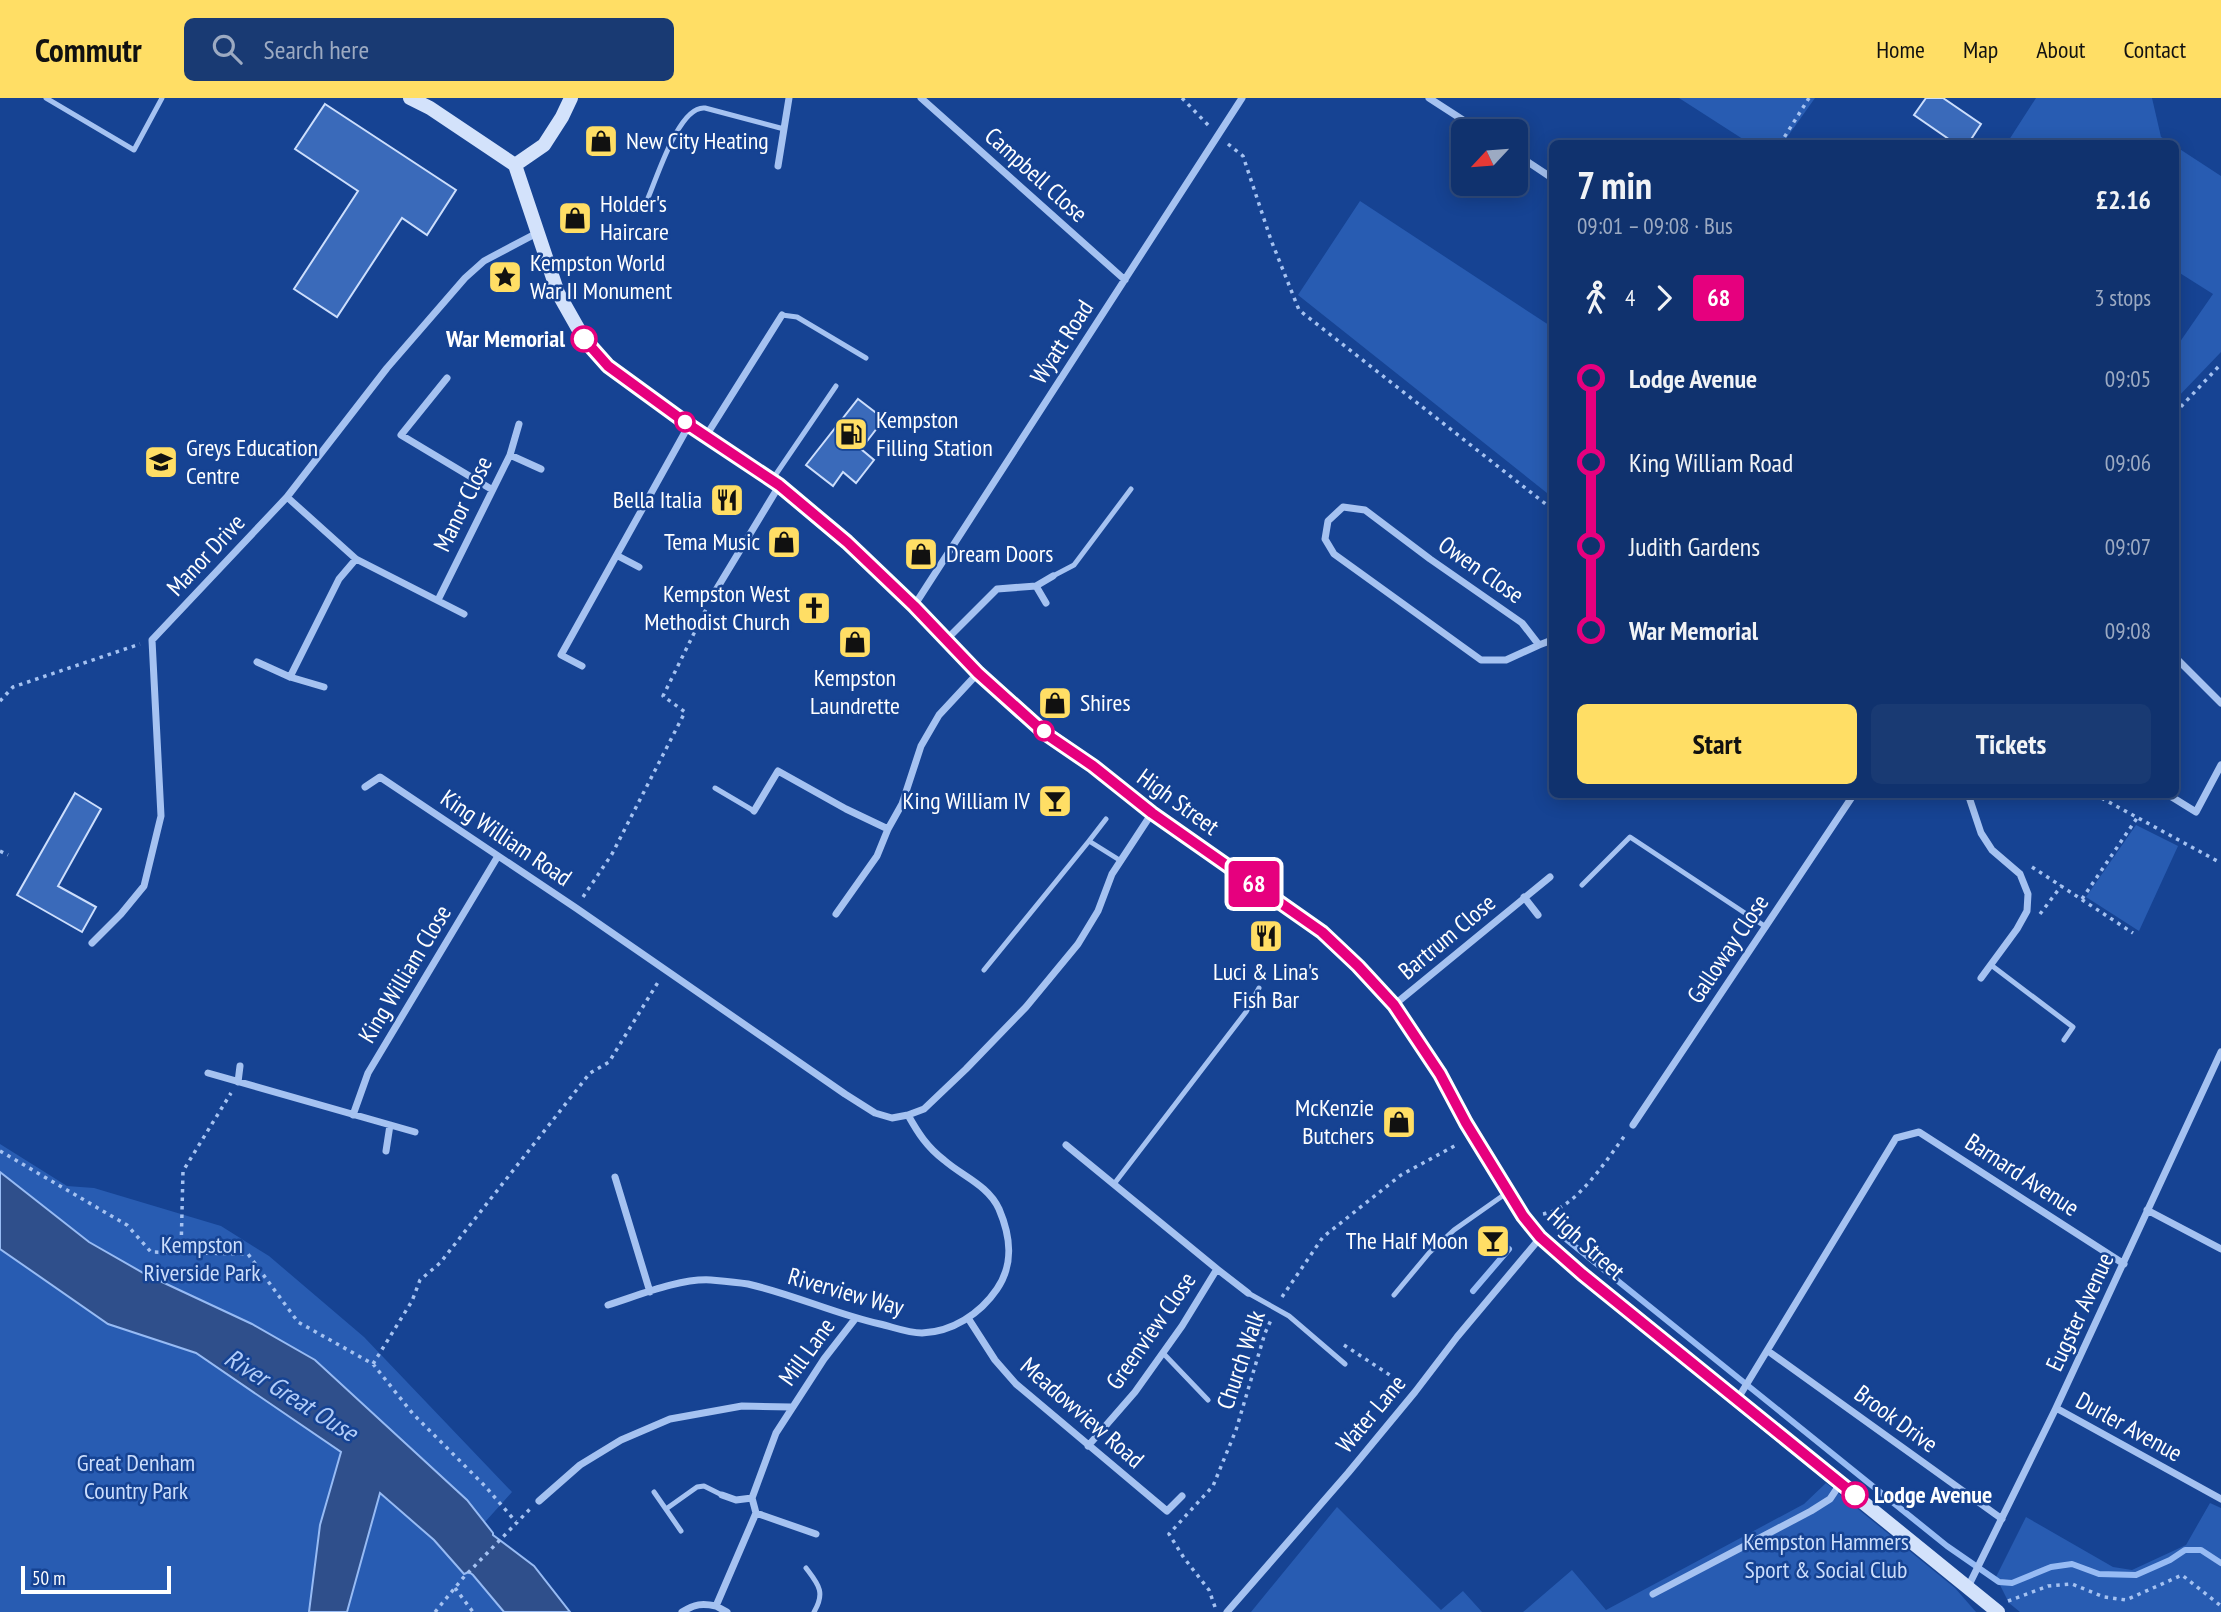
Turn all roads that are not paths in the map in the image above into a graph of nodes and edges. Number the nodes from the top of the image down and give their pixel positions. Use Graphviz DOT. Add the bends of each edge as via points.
graph roads {
  1 [pos="46,98"];
  2 [pos="162,98"];
  3 [pos="410,98"];
  4 [pos="571,98"];
  5 [pos="789,98"];
  6 [pos="921,98"];
  7 [pos="1242,98"];
  8 [pos="1429,98"];
  9 [pos="1461,119"];
  10 [pos="784,129"];
  11 [pos="1528,162"];
  12 [pos="515,165"];
  13 [pos="778,166"];
  14 [pos="1549,176"];
  15 [pos="648,198"];
  16 [pos="537,233"];
  17 [pos="1125,280"];
  18 [pos="782,315"];
  19 [pos="866,358"];
  20 [pos="447,378"];
  21 [pos="836,386"];
  22 [pos="519,424"];
  23 [pos="689,425"];
  24 [pos="706,436"];
  25 [pos="510,455"];
  26 [pos="541,469"];
  27 [pos="776,483"];
  28 [pos="491,489"];
  29 [pos="1131,489"];
  30 [pos="287,497"];
  31 [pos="618,556"];
  32 [pos="356,559"];
  33 [pos="639,567"];
  34 [pos="1053,576"];
  35 [pos="1036,586"];
  36 [pos="713,595"];
  37 [pos="438,600"];
  38 [pos="1046,603"];
  39 [pos="914,606"];
  40 [pos="464,614"];
  41 [pos="946,640"];
  42 [pos="1549,640"];
  43 [pos="1539,645"];
  44 [pos="257,662"];
  45 [pos="2179,662"];
  46 [pos="582,666"];
  47 [pos="978,673"];
  48 [pos="290,677"];
  49 [pos="324,687"];
  50 [pos="2221,703"];
  51 [pos="2221,765"];
  52 [pos="365,788"];
  53 [pos="715,788"];
  54 [pos="1851,798"];
  55 [pos="1969,798"];
  56 [pos="2174,798"];
  57 [pos="754,811"];
  58 [pos="1152,813"];
  59 [pos="1106,819"];
  60 [pos="888,829"];
  61 [pos="1089,841"];
  62 [pos="498,856"];
  63 [pos="1121,861"];
  64 [pos="1550,877"];
  65 [pos="1582,885"];
  66 [pos="1524,897"];
  67 [pos="836,914"];
  68 [pos="1538,915"];
  69 [pos="1766,927"];
  70 [pos="92,943"];
  71 [pos="1991,965"];
  72 [pos="984,970"];
  73 [pos="1981,978"];
  74 [pos="1259,988"];
  75 [pos="1394,1005"];
  76 [pos="2064,1040"];
  77 [pos="2221,1052"];
  78 [pos="240,1066"];
  79 [pos="208,1073"];
  80 [pos="238,1082"];
  81 [pos="353,1115"];
  82 [pos="908,1115"];
  83 [pos="390,1125"];
  84 [pos="1633,1125"];
  85 [pos="415,1132"];
  86 [pos="1066,1145"];
  87 [pos="386,1151"];
  88 [pos="615,1177"];
  89 [pos="1114,1184"];
  90 [pos="1508,1192"];
  91 [pos="2147,1210"];
  92 [pos="1540,1237"];
  93 [pos="2221,1249"];
  94 [pos="2124,1264"];
  95 [pos="1217,1269"];
  96 [pos="650,1292"];
  97 [pos="1248,1293"];
  98 [pos="1394,1295"];
  99 [pos="608,1305"];
  100 [pos="968,1318"];
  101 [pos="855,1319"];
  102 [pos="1768,1351"];
  103 [pos="1163,1353"];
  104 [pos="1345,1364"];
  105 [pos="1744,1389"];
  106 [pos="1208,1400"];
  107 [pos="791,1407"];
  108 [pos="2056,1408"];
  109 [pos="1088,1446"];
  110 [pos="1841,1484"];
  111 [pos="654,1492"];
  112 [pos="722,1495"];
  113 [pos="1182,1496"];
  114 [pos="752,1498"];
  115 [pos="2221,1499"];
  116 [pos="539,1501"];
  117 [pos="666,1509"];
  118 [pos="756,1513"];
  119 [pos="2002,1519"];
  120 [pos="681,1531"];
  121 [pos="816,1534"];
  122 [pos="806,1567"];
  123 [pos="1968,1587"];
  124 [pos="1653,1594"];
  125 [pos="716,1606"];
  126 [pos="1995,1609"];
  127 [pos="682,1612"];
  128 [pos="727,1612"];
  129 [pos="814,1612"];
  130 [pos="1227,1612"];
  1 -- 2 [label="lane" via="134,150"];
  3 -- 12 [label="main road"];
  4 -- 12 [label="main road" via="544,145"];
  5 -- 10 [label="street"];
  6 -- 17 [label="street, Campbell Close"];
  7 -- 17 [label="street, Wyatt Road"];
  8 -- 9 [label="street"];
  10 -- 13 [label="street"];
  10 -- 15 [label="lane" via="695,108 674,136"];
  11 -- 14 [label="street"];
  12 -- 16 [label="main road, High Street"];
  16 -- 23 [label="main road, High Street" via="558,293 584,339 608,366"];
  16 -- 30 [label="street, Manor Drive" via="484,261 465,278 387,368"];
  17 -- 39 [label="street, Wyatt Road"];
  18 -- 19 [label="lane" via="797,317"];
  18 -- 24 [label="street"];
  20 -- 28 [label="street" via="401,435"];
  21 -- 27 [label="lane"];
  22 -- 25 [label="street, Manor Close"];
  23 -- 24 [label="main road, High Street"];
  23 -- 31 [label="street"];
  24 -- 27 [label="main road, High Street"];
  25 -- 26 [label="street"];
  25 -- 28 [label="street, Manor Close"];
  27 -- 36 [label="street"];
  27 -- 39 [label="main road, High Street"];
  28 -- 37 [label="street, Manor Close"];
  29 -- 34 [label="lane" via="1074,565"];
  30 -- 32 [label="street"];
  30 -- 70 [label="street, Manor Drive" via="152,640 161,816 144,887"];
  31 -- 33 [label="street"];
  31 -- 46 [label="street" via="561,655"];
  32 -- 37 [label="street"];
  32 -- 48 [label="street" via="339,579"];
  34 -- 35 [label="street"];
  35 -- 38 [label="street"];
  35 -- 41 [label="street" via="998,589"];
  37 -- 40 [label="street"];
  39 -- 41 [label="main road, High Street"];
  41 -- 47 [label="main road, High Street"];
  42 -- 43 [label="street"];
  43 -- 43 [label="street, Owen Close" via="1506,660 1481,660 1334,554 1325,540 1328,521 1343,507 1365,510 1522,622"];
  44 -- 48 [label="street"];
  45 -- 50 [label="street"];
  47 -- 58 [label="main road, High Street" via="1046,734"];
  47 -- 60 [label="street" via="939,715 921,746 902,804"];
  48 -- 49 [label="street"];
  51 -- 56 [label="street" via="2196,811"];
  52 -- 62 [label="street, King William Road" via="380,777"];
  53 -- 57 [label="lane"];
  54 -- 69 [label="street, Galloway Close"];
  55 -- 71 [label="street" via="1981,834 1992,850 2021,874 2028,894 2027,911"];
  57 -- 60 [label="street" via="778,771"];
  58 -- 63 [label="street"];
  58 -- 75 [label="main road, High Street" via="1322,932"];
  59 -- 61 [label="lane"];
  60 -- 67 [label="street" via="877,856"];
  61 -- 63 [label="lane"];
  61 -- 72 [label="lane"];
  62 -- 81 [label="street, King William Close" via="368,1073"];
  62 -- 82 [label="street, King William Road" via="875,1113 892,1118"];
  63 -- 82 [label="street" via="1078,944 1026,1007 924,1109"];
  64 -- 66 [label="street, Bartrum Close"];
  65 -- 69 [label="lane" via="1630,837"];
  66 -- 68 [label="street, Bartrum Close"];
  66 -- 75 [label="street, Bartrum Close"];
  69 -- 84 [label="street, Galloway Close"];
  71 -- 73 [label="street"];
  71 -- 76 [label="lane" via="2073,1027"];
  74 -- 89 [label="lane" via="1246,1012"];
  75 -- 90 [label="main road, High Street"];
  77 -- 91 [label="street, Eugster Avenue"];
  78 -- 80 [label="street"];
  79 -- 80 [label="street"];
  80 -- 81 [label="street"];
  81 -- 83 [label="street"];
  82 -- 100 [label="street, Riverview Way" via="922,1140 975,1181 997,1205 1007,1229 1010,1253 1005,1277 990,1299"];
  83 -- 85 [label="street"];
  83 -- 87 [label="street"];
  86 -- 89 [label="street, Greenview Close"];
  88 -- 96 [label="street"];
  89 -- 95 [label="street, Greenview Close"];
  90 -- 92 [label="main road, High Street"];
  90 -- 98 [label="lane" via="1429,1253"];
  91 -- 93 [label="street"];
  91 -- 94 [label="street, Eugster Avenue"];
  92 -- 105 [label="main road, High Street" via="1582,1274"];
  92 -- 130 [label="street, Water Lane"];
  94 -- 102 [label="street, Barnard Avenue" via="1919,1132 1896,1138"];
  94 -- 108 [label="street, Eugster Avenue"];
  95 -- 97 [label="street, Greenview Close"];
  95 -- 103 [label="street, Greenview Close"];
  96 -- 99 [label="street, Riverview Way"];
  96 -- 101 [label="street, Riverview Way" via="706,1280 747,1284"];
  97 -- 104 [label="lane" via="1289,1316"];
  100 -- 101 [label="street, Riverview Way" via="944,1330 920,1333"];
  100 -- 109 [label="street, Meadowview Road" via="1016,1384"];
  101 -- 107 [label="street, Mill Lane"];
  102 -- 105 [label="street"];
  102 -- 119 [label="street, Brook Drive"];
  103 -- 106 [label="lane"];
  103 -- 109 [label="street, Greenview Close"];
  105 -- 110 [label="main road, High Street"];
  107 -- 114 [label="street, Mill Lane" via="776,1433"];
  107 -- 116 [label="street" via="742,1406 670,1419 600,1452"];
  108 -- 115 [label="street, Durler Avenue"];
  108 -- 119 [label="street, Eugster Avenue"];
  109 -- 113 [label="street, Meadowview Road" via="1167,1511"];
  110 -- 123 [label="main road, High Street"];
  110 -- 124 [label="street" via="1811,1511"];
  111 -- 117 [label="lane"];
  112 -- 114 [label="street" via="736,1500"];
  112 -- 117 [label="lane" via="697,1487"];
  114 -- 118 [label="street"];
  117 -- 120 [label="lane"];
  118 -- 121 [label="street"];
  118 -- 125 [label="street"];
  119 -- 123 [label="street, Eugster Avenue"];
  122 -- 129 [label="lane" via="819,1586 820,1601"];
  123 -- 126 [label="main road, High Street"];
  125 -- 127 [label="street" via="702,1603"];
  125 -- 128 [label="street"];
}
